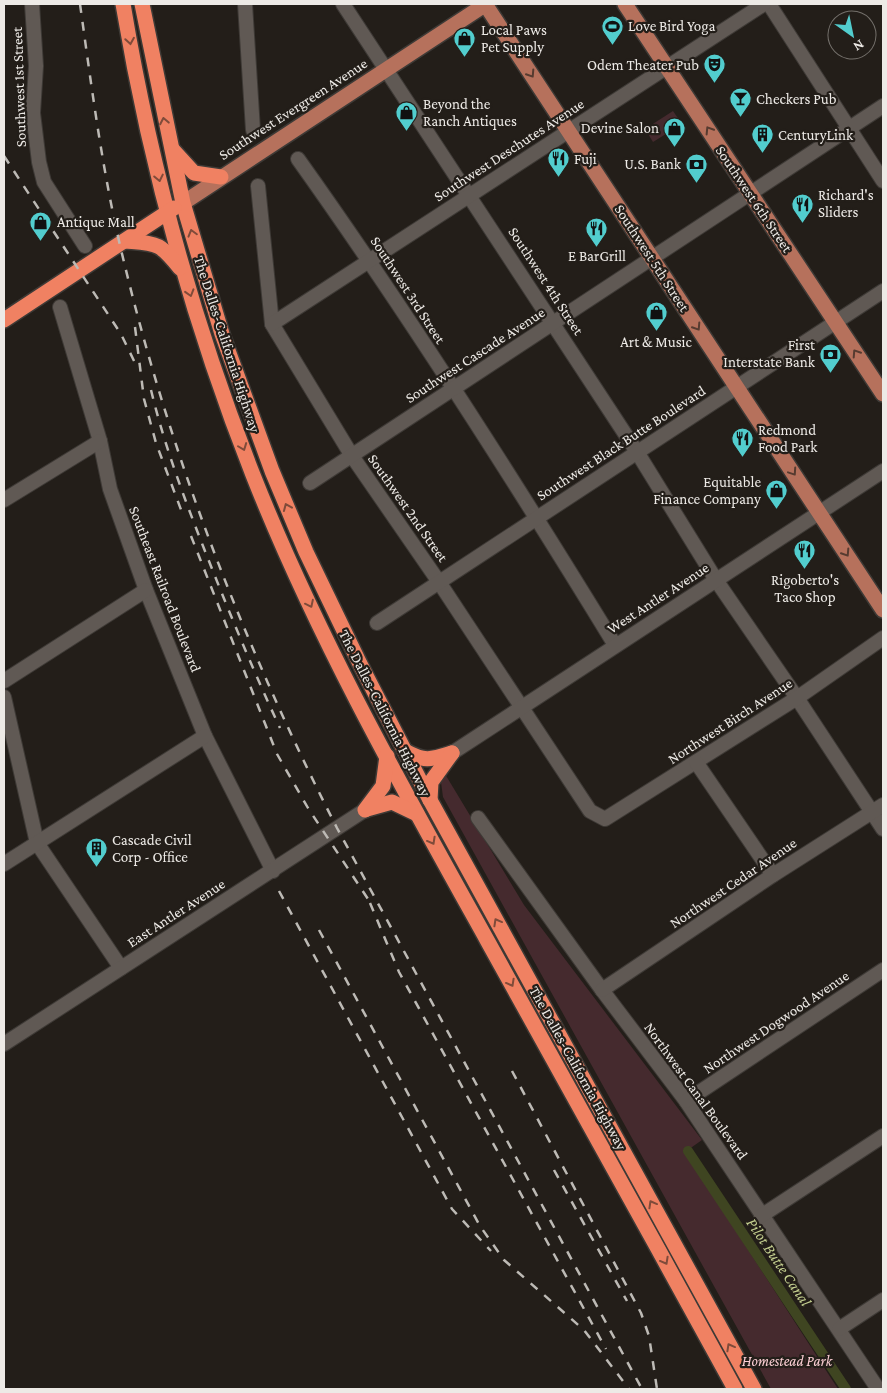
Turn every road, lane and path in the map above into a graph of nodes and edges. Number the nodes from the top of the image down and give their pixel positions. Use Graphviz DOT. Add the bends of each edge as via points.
graph roads {
  1 [pos="32,4"];
  2 [pos="123,4"];
  3 [pos="142,4"];
  4 [pos="245,4"];
  5 [pos="343,4"];
  6 [pos="485,4"];
  7 [pos="625,4"];
  8 [pos="764,4"];
  9 [pos="769,4"];
  10 [pos="668,66"];
  11 [pos="386,69"];
  12 [pos="883,106"];
  13 [pos="849,129"];
  14 [pos="253,130"];
  15 [pos="569,131"];
  16 [pos="169,146"];
  17 [pos="298,159"];
  18 [pos="221,177"];
  19 [pos="883,181"];
  20 [pos="258,186"];
  21 [pos="751,193"];
  22 [pos="469,196"];
  23 [pos="183,202"];
  24 [pos="167,213"];
  25 [pos="122,242"];
  26 [pos="85,246"];
  27 [pos="652,258"];
  28 [pos="370,260"];
  29 [pos="184,274"];
  30 [pos="883,291"];
  31 [pos="60,307"];
  32 [pos="4,320"];
  33 [pos="836,322"];
  34 [pos="554,323"];
  35 [pos="272,324"];
  36 [pos="737,387"];
  37 [pos="453,389"];
  38 [pos="883,394"];
  39 [pos="100,441"];
  40 [pos="637,452"];
  41 [pos="352,456"];
  42 [pos="883,471"];
  43 [pos="310,483"];
  44 [pos="4,500"];
  45 [pos="820,512"];
  46 [pos="537,518"];
  47 [pos="716,580"];
  48 [pos="440,582"];
  49 [pos="146,590"];
  50 [pos="883,610"];
  51 [pos="377,622"];
  52 [pos="883,638"];
  53 [pos="615,645"];
  54 [pos="4,681"];
  55 [pos="4,697"];
  56 [pos="797,698"];
  57 [pos="522,708"];
  58 [pos="205,736"];
  59 [pos="405,751"];
  60 [pos="452,753"];
  61 [pos="386,756"];
  62 [pos="696,762"];
  63 [pos="430,800"];
  64 [pos="878,809"];
  65 [pos="365,810"];
  66 [pos="590,811"];
  67 [pos="417,814"];
  68 [pos="478,818"];
  69 [pos="883,830"];
  70 [pos="37,843"];
  71 [pos="4,864"];
  72 [pos="273,871"];
  73 [pos="773,875"];
  74 [pos="121,968"];
  75 [pos="883,970"];
  76 [pos="602,990"];
  77 [pos="4,1044"];
  78 [pos="686,1101"];
  79 [pos="883,1136"];
  80 [pos="762,1216"];
  81 [pos="883,1300"];
  82 [pos="839,1329"];
  83 [pos="736,1389"];
  84 [pos="754,1389"];
  85 [pos="878,1389"];
  1 -- 26 [label="street, Southwest 1st Street" via="36,66 33,113 39,162 44,182"];
  2 -- 24 [label="highway, The Dalles-California Highway, one-way"];
  16 -- 3 [label="highway, The Dalles-California Highway, one-way"];
  4 -- 14 [label="street"];
  5 -- 11 [label="street, Southwest 4th Street"];
  6 -- 11 [label="main road, Southwest Evergreen Avenue"];
  6 -- 15 [label="main road, Southwest 5th Street, one-way"];
  7 -- 10 [label="main road, Southwest 6th Street"];
  8 -- 10 [label="street, Southwest Deschutes Avenue"];
  9 -- 13 [label="street"];
  10 -- 15 [label="street, Southwest Deschutes Avenue"];
  21 -- 10 [label="main road, Southwest 6th Street, one-way"];
  11 -- 18 [label="main road, Southwest Evergreen Avenue"];
  11 -- 22 [label="street, Southwest 4th Street"];
  12 -- 13 [label="street, Southwest Cascade Avenue"];
  13 -- 19 [label="street"];
  13 -- 21 [label="street, Southwest Cascade Avenue"];
  15 -- 22 [label="street, Southwest Deschutes Avenue"];
  15 -- 27 [label="main road, Southwest 5th Street"];
  16 -- 18 [label="highway" via="194,173"];
  16 -- 23 [label="highway, The Dalles-California Highway"];
  17 -- 28 [label="street, Southwest 3rd Street"];
  18 -- 23 [label="main road, Southwest Evergreen Avenue"];
  20 -- 35 [label="street"];
  21 -- 27 [label="street, Southwest Cascade Avenue"];
  21 -- 33 [label="main road, Southwest 6th Street"];
  22 -- 28 [label="street, Southwest Deschutes Avenue"];
  22 -- 34 [label="street, Southwest 4th Street"];
  23 -- 24 [label="highway, Southwest Evergreen Avenue"];
  59 -- 23 [label="highway, The Dalles-California Highway, one-way" via="326,596 272,472 222,334"];
  24 -- 25 [label="highway, Southwest Evergreen Avenue"];
  24 -- 29 [label="highway, The Dalles-California Highway"];
  25 -- 29 [label="highway" via="157,244"];
  25 -- 32 [label="highway, Southwest Evergreen Avenue"];
  27 -- 34 [label="street, Southwest Cascade Avenue"];
  27 -- 36 [label="main road, Southwest 5th Street, one-way"];
  28 -- 35 [label="street, Southwest Deschutes Avenue"];
  28 -- 37 [label="street, Southwest 3rd Street"];
  29 -- 61 [label="highway, The Dalles-California Highway, one-way" via="214,368 255,478 310,604"];
  30 -- 33 [label="street, Southwest Black Butte Boulevard"];
  31 -- 39 [label="street, Southeast Railroad Boulevard"];
  33 -- 36 [label="street, Southwest Black Butte Boulevard"];
  38 -- 33 [label="main road, Southwest 6th Street, one-way"];
  34 -- 37 [label="street, Southwest Cascade Avenue"];
  34 -- 40 [label="street, Southwest 4th Street"];
  35 -- 41 [label="street, Southwest 2nd Street"];
  36 -- 40 [label="street, Southwest Black Butte Boulevard"];
  36 -- 45 [label="main road, Southwest 5th Street, one-way"];
  37 -- 41 [label="street, Southwest Cascade Avenue"];
  37 -- 46 [label="street, Southwest 3rd Street"];
  39 -- 44 [label="street"];
  39 -- 49 [label="street, Southeast Railroad Boulevard" via="110,489"];
  40 -- 46 [label="street, Southwest Black Butte Boulevard"];
  40 -- 47 [label="street, Southwest 4th Street"];
  41 -- 43 [label="street, Southwest Cascade Avenue"];
  41 -- 48 [label="street, Southwest 2nd Street"];
  42 -- 45 [label="street, West Antler Avenue"];
  45 -- 47 [label="street, West Antler Avenue"];
  45 -- 50 [label="main road, Southwest 5th Street, one-way"];
  46 -- 48 [label="street, Southwest Black Butte Boulevard"];
  46 -- 53 [label="street, Southwest 3rd Street"];
  47 -- 53 [label="street, West Antler Avenue"];
  47 -- 56 [label="street, Southwest 4th Street"];
  48 -- 51 [label="street, Southwest Black Butte Boulevard"];
  48 -- 57 [label="street, Southwest 2nd Street"];
  49 -- 54 [label="street"];
  49 -- 58 [label="street, Southeast Railroad Boulevard"];
  52 -- 56 [label="street, Northwest Birch Avenue"];
  53 -- 57 [label="street, West Antler Avenue"];
  55 -- 70 [label="street"];
  56 -- 62 [label="street, Northwest Birch Avenue"];
  56 -- 64 [label="street, Southwest 4th Street"];
  57 -- 60 [label="street, West Antler Avenue"];
  57 -- 66 [label="street, Southwest 2nd Street"];
  58 -- 70 [label="street"];
  58 -- 72 [label="street, Southeast Railroad Boulevard"];
  59 -- 60 [label="highway" via="421,760"];
  59 -- 63 [label="highway, The Dalles-California Highway"];
  60 -- 63 [label="highway" via="431,782"];
  61 -- 65 [label="highway" via="383,786"];
  61 -- 67 [label="highway, The Dalles-California Highway"];
  62 -- 66 [label="street, Northwest Birch Avenue" via="605,819"];
  62 -- 73 [label="street"];
  84 -- 63 [label="highway, The Dalles-California Highway, one-way"];
  64 -- 69 [label="street, Southwest 4th Street"];
  64 -- 73 [label="street, Northwest Cedar Avenue"];
  65 -- 67 [label="highway" via="392,802"];
  65 -- 72 [label="street, East Antler Avenue"];
  67 -- 83 [label="highway, The Dalles-California Highway, one-way"];
  68 -- 76 [label="street, Northwest Canal Boulevard"];
  70 -- 71 [label="street"];
  70 -- 74 [label="street"];
  72 -- 74 [label="street, East Antler Avenue"];
  73 -- 76 [label="street, Northwest Cedar Avenue"];
  74 -- 77 [label="street, East Antler Avenue"];
  75 -- 78 [label="street, Northwest Dogwood Avenue"];
  76 -- 78 [label="street, Northwest Canal Boulevard"];
  78 -- 80 [label="street, Northwest Canal Boulevard"];
  79 -- 80 [label="street"];
  80 -- 82 [label="street, Northwest Canal Boulevard"];
  81 -- 82 [label="street"];
  82 -- 85 [label="street, Northwest Canal Boulevard"];
}
